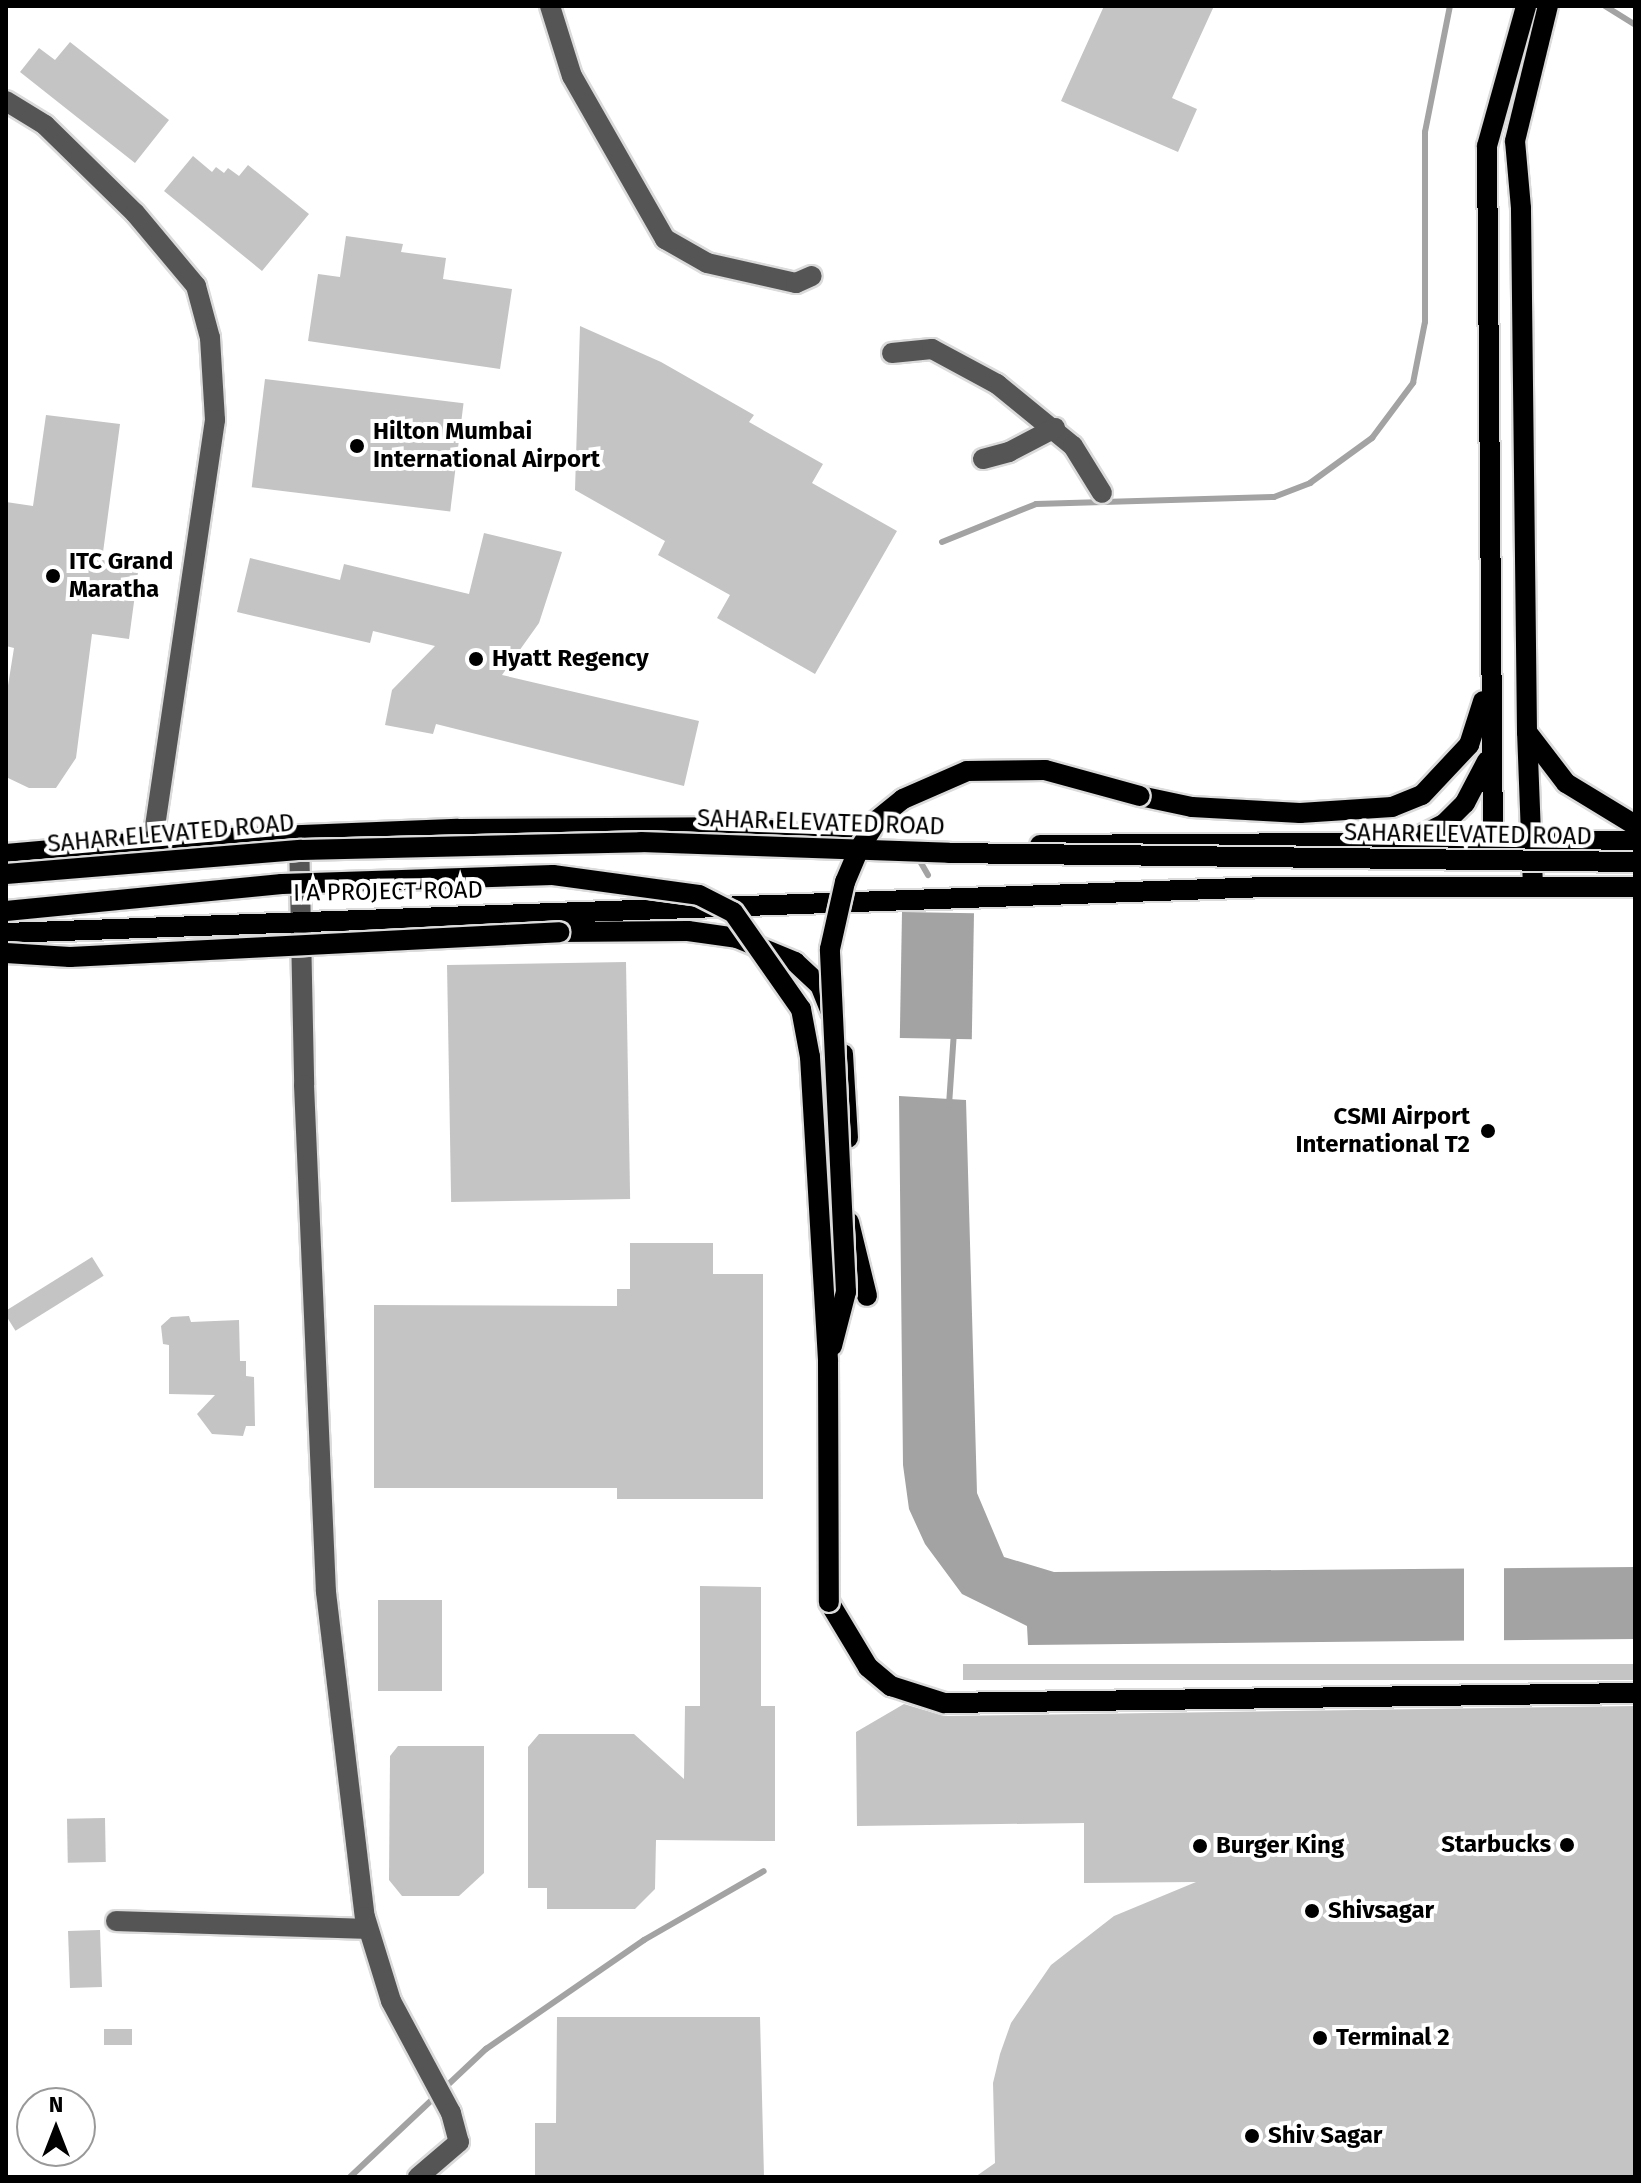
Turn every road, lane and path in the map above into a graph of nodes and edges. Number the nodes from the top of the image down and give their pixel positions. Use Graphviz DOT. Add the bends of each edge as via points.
graph roads {
  1 [pos="550,6"];
  2 [pos="1526,6"];
  3 [pos="1548,6"];
  4 [pos="6,101"];
  5 [pos="812,276"];
  6 [pos="892,353"];
  7 [pos="1055,428"];
  8 [pos="983,459"];
  9 [pos="1102,493"];
  10 [pos="1489,674"];
  11 [pos="1527,732"];
  12 [pos="1489,754"];
  13 [pos="1635,825"];
  14 [pos="299,835"];
  15 [pos="1493,838"];
  16 [pos="1533,838"];
  17 [pos="1413,839"];
  18 [pos="153,841"];
  19 [pos="1635,841"];
  20 [pos="6,854"];
  21 [pos="1635,862"];
  22 [pos="1557,864"];
  23 [pos="6,874"];
  24 [pos="1493,886"];
  25 [pos="1635,886"];
  26 [pos="1533,887"];
  27 [pos="6,911"];
  28 [pos="298,920"];
  29 [pos="6,933"];
  30 [pos="6,953"];
  31 [pos="867,1296"];
  32 [pos="828,1361"];
  33 [pos="1635,1693"];
  34 [pos="116,1921"];
  35 [pos="368,1929"];
  36 [pos="418,2177"];
  1 -- 5 [label="street" via="572,76 665,239 707,263 796,283"];
  2 -- 10 [label="main road" via="1487,146"];
  3 -- 11 [label="main road" via="1515,141 1521,208"];
  4 -- 18 [label="street" via="45,125 135,213 196,286 210,338 215,420"];
  6 -- 7 [label="street" via="932,349 963,362"];
  7 -- 8 [label="street"];
  7 -- 9 [label="street" via="1073,446"];
  10 -- 12 [label="main road"];
  10 -- 32 [label="main road, bridge" via="1469,745 1422,795 1392,807 1300,813 1192,807 1045,770 967,771 903,799 877,820 845,882 830,949 846,1292"];
  11 -- 13 [label="main road" via="1566,783"];
  11 -- 16 [label="main road"];
  12 -- 15 [label="main road"];
  12 -- 17 [label="main road" via="1465,803 1445,823"];
  14 -- 17 [label="main road, bridge" via="748,827 901,847"];
  14 -- 18 [label="main road"];
  14 -- 28 [label="street"];
  15 -- 16 [label="main road"];
  15 -- 17 [label="main road"];
  15 -- 24 [label="main road"];
  16 -- 19 [label="main road"];
  16 -- 26 [label="main road"];
  18 -- 20 [label="main road"];
  21 -- 22 [label="main road, SAHAR ELEVATED ROAD, bridge"];
  22 -- 23 [label="main road, SAHAR ELEVATED ROAD, bridge" via="641,842 301,850"];
  22 -- 25 [label="main road"];
  24 -- 26 [label="main road, I A PROJECT ROAD"];
  24 -- 28 [label="main road, I A PROJECT ROAD" via="1269,887 772,908"];
  25 -- 26 [label="main road, I A PROJECT ROAD"];
  27 -- 32 [label="main road, bridge" via="282,884 553,875 699,895 733,912 801,1009 810,1057"];
  28 -- 29 [label="main road, I A PROJECT ROAD"];
  28 -- 35 [label="street" via="326,1592"];
  30 -- 31 [label="main road, bridge" via="70,957 559,932 688,931 737,938 795,962 820,985 842,1041 849,1228"];
  32 -- 33 [label="main road, bridge" via="829,1602 868,1667 891,1686 944,1703"];
  34 -- 35 [label="street"];
  35 -- 36 [label="street" via="391,2001 451,2113 459,2142"];
}
